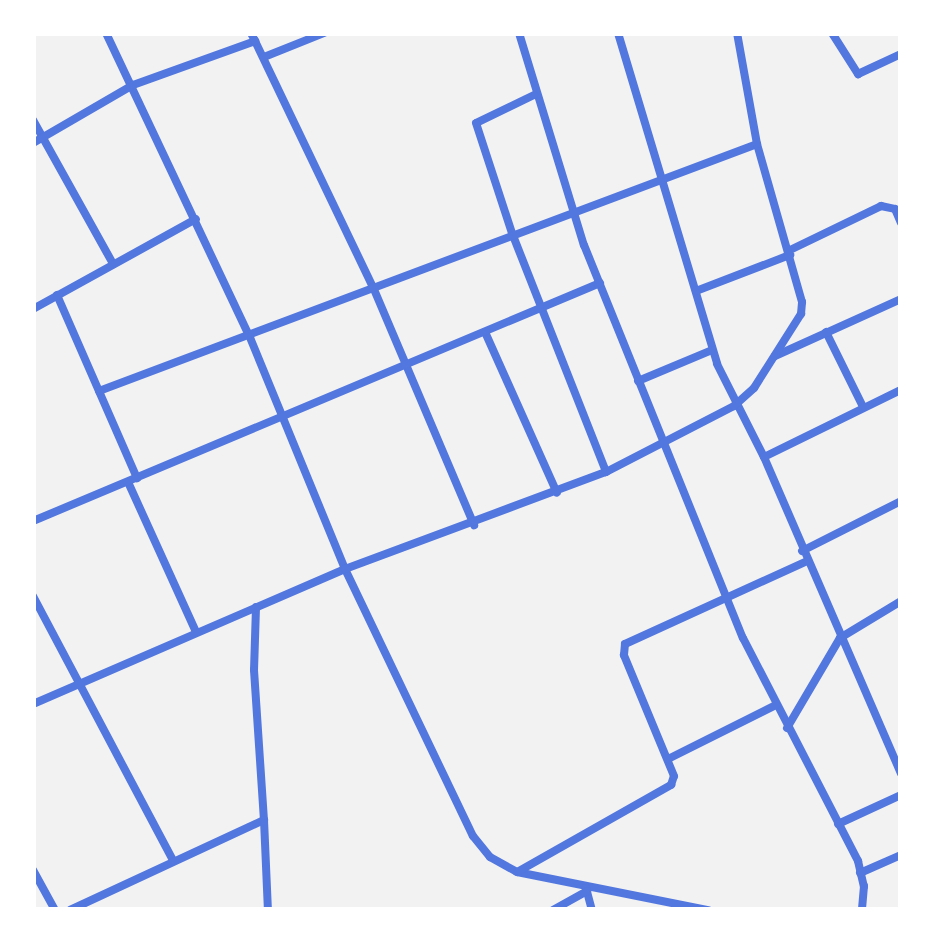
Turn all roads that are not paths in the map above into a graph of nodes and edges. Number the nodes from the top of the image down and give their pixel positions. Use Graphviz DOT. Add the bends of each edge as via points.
graph roads {
  1 [pos="106,33"];
  2 [pos="324,33"];
  3 [pos="519,33"];
  4 [pos="618,33"];
  5 [pos="832,33"];
  6 [pos="740,34"];
  7 [pos="253,37"];
  8 [pos="901,54"];
  9 [pos="264,57"];
  10 [pos="133,85"];
  11 [pos="534,94"];
  12 [pos="33,120"];
  13 [pos="38,141"];
  14 [pos="757,144"];
  15 [pos="660,177"];
  16 [pos="573,211"];
  17 [pos="196,219"];
  18 [pos="901,223"];
  19 [pos="512,233"];
  20 [pos="790,252"];
  21 [pos="113,264"];
  22 [pos="600,283"];
  23 [pos="373,287"];
  24 [pos="697,291"];
  25 [pos="57,295"];
  26 [pos="901,298"];
  27 [pos="543,308"];
  28 [pos="33,309"];
  29 [pos="485,332"];
  30 [pos="826,332"];
  31 [pos="249,335"];
  32 [pos="712,350"];
  33 [pos="774,357"];
  34 [pos="406,364"];
  35 [pos="638,381"];
  36 [pos="901,390"];
  37 [pos="99,391"];
  38 [pos="734,406"];
  39 [pos="863,407"];
  40 [pos="279,414"];
  41 [pos="662,443"];
  42 [pos="764,457"];
  43 [pos="606,472"];
  44 [pos="132,480"];
  45 [pos="557,493"];
  46 [pos="901,501"];
  47 [pos="33,521"];
  48 [pos="474,525"];
  49 [pos="802,550"];
  50 [pos="807,561"];
  51 [pos="345,569"];
  52 [pos="33,596"];
  53 [pos="726,597"];
  54 [pos="901,601"];
  55 [pos="256,607"];
  56 [pos="196,632"];
  57 [pos="840,638"];
  58 [pos="80,683"];
  59 [pos="33,704"];
  60 [pos="776,705"];
  61 [pos="787,728"];
  62 [pos="668,759"];
  63 [pos="901,774"];
  64 [pos="901,795"];
  65 [pos="264,820"];
  66 [pos="838,824"];
  67 [pos="901,856"];
  68 [pos="173,860"];
  69 [pos="33,870"];
  70 [pos="517,872"];
  71 [pos="860,873"];
  72 [pos="586,887"];
  73 [pos="55,910"];
  74 [pos="70,910"];
  75 [pos="268,910"];
  76 [pos="553,910"];
  77 [pos="592,910"];
  78 [pos="708,910"];
  79 [pos="862,910"];
  1 -- 10 [label="street"];
  2 -- 9 [label="street"];
  3 -- 11 [label="street"];
  4 -- 15 [label="street"];
  5 -- 8 [label="street" via="858,74"];
  6 -- 14 [label="street"];
  7 -- 9 [label="street"];
  7 -- 10 [label="street"];
  9 -- 23 [label="street"];
  10 -- 13 [label="street"];
  10 -- 17 [label="street"];
  11 -- 16 [label="street"];
  11 -- 19 [label="street" via="476,123"];
  12 -- 13 [label="street"];
  13 -- 21 [label="street"];
  14 -- 15 [label="street"];
  14 -- 20 [label="street"];
  15 -- 16 [label="street"];
  15 -- 24 [label="street"];
  16 -- 19 [label="street"];
  16 -- 22 [label="street"];
  17 -- 21 [label="street"];
  17 -- 31 [label="street"];
  18 -- 20 [label="street" via="895,209 880,206"];
  19 -- 23 [label="street"];
  19 -- 27 [label="street"];
  20 -- 24 [label="street"];
  20 -- 33 [label="street" via="801,314"];
  21 -- 25 [label="street"];
  22 -- 27 [label="street"];
  22 -- 35 [label="street"];
  23 -- 31 [label="street"];
  23 -- 34 [label="street"];
  24 -- 32 [label="street"];
  25 -- 28 [label="street"];
  25 -- 37 [label="street"];
  26 -- 30 [label="street"];
  27 -- 29 [label="street"];
  27 -- 43 [label="street"];
  29 -- 34 [label="street"];
  29 -- 45 [label="street"];
  30 -- 33 [label="street"];
  30 -- 39 [label="street"];
  31 -- 37 [label="street"];
  31 -- 40 [label="street"];
  32 -- 35 [label="street"];
  32 -- 38 [label="street"];
  33 -- 38 [label="street"];
  34 -- 40 [label="street"];
  34 -- 48 [label="street"];
  35 -- 41 [label="street"];
  36 -- 39 [label="street"];
  37 -- 44 [label="street"];
  38 -- 41 [label="street"];
  38 -- 42 [label="street"];
  39 -- 42 [label="street"];
  40 -- 44 [label="street"];
  40 -- 51 [label="street"];
  41 -- 43 [label="street"];
  41 -- 53 [label="street"];
  42 -- 49 [label="street"];
  43 -- 45 [label="street"];
  44 -- 47 [label="street"];
  44 -- 56 [label="street"];
  45 -- 48 [label="street"];
  46 -- 49 [label="street"];
  48 -- 51 [label="street"];
  49 -- 50 [label="street"];
  50 -- 53 [label="street"];
  50 -- 57 [label="street"];
  51 -- 55 [label="street"];
  51 -- 70 [label="street" via="473,836"];
  52 -- 58 [label="street"];
  53 -- 60 [label="street"];
  53 -- 62 [label="street" via="625,644"];
  54 -- 57 [label="street"];
  55 -- 56 [label="street"];
  55 -- 65 [label="street"];
  56 -- 58 [label="street"];
  57 -- 61 [label="street"];
  57 -- 63 [label="street"];
  58 -- 59 [label="street"];
  58 -- 68 [label="street"];
  60 -- 61 [label="street"];
  60 -- 62 [label="street"];
  61 -- 66 [label="street"];
  62 -- 70 [label="street" via="671,785"];
  64 -- 66 [label="street"];
  65 -- 68 [label="street"];
  65 -- 75 [label="street"];
  66 -- 71 [label="street"];
  67 -- 71 [label="street"];
  68 -- 74 [label="street"];
  69 -- 73 [label="street"];
  70 -- 72 [label="street"];
  71 -- 79 [label="street"];
  72 -- 76 [label="street"];
  72 -- 77 [label="street"];
  72 -- 78 [label="street"];
}
